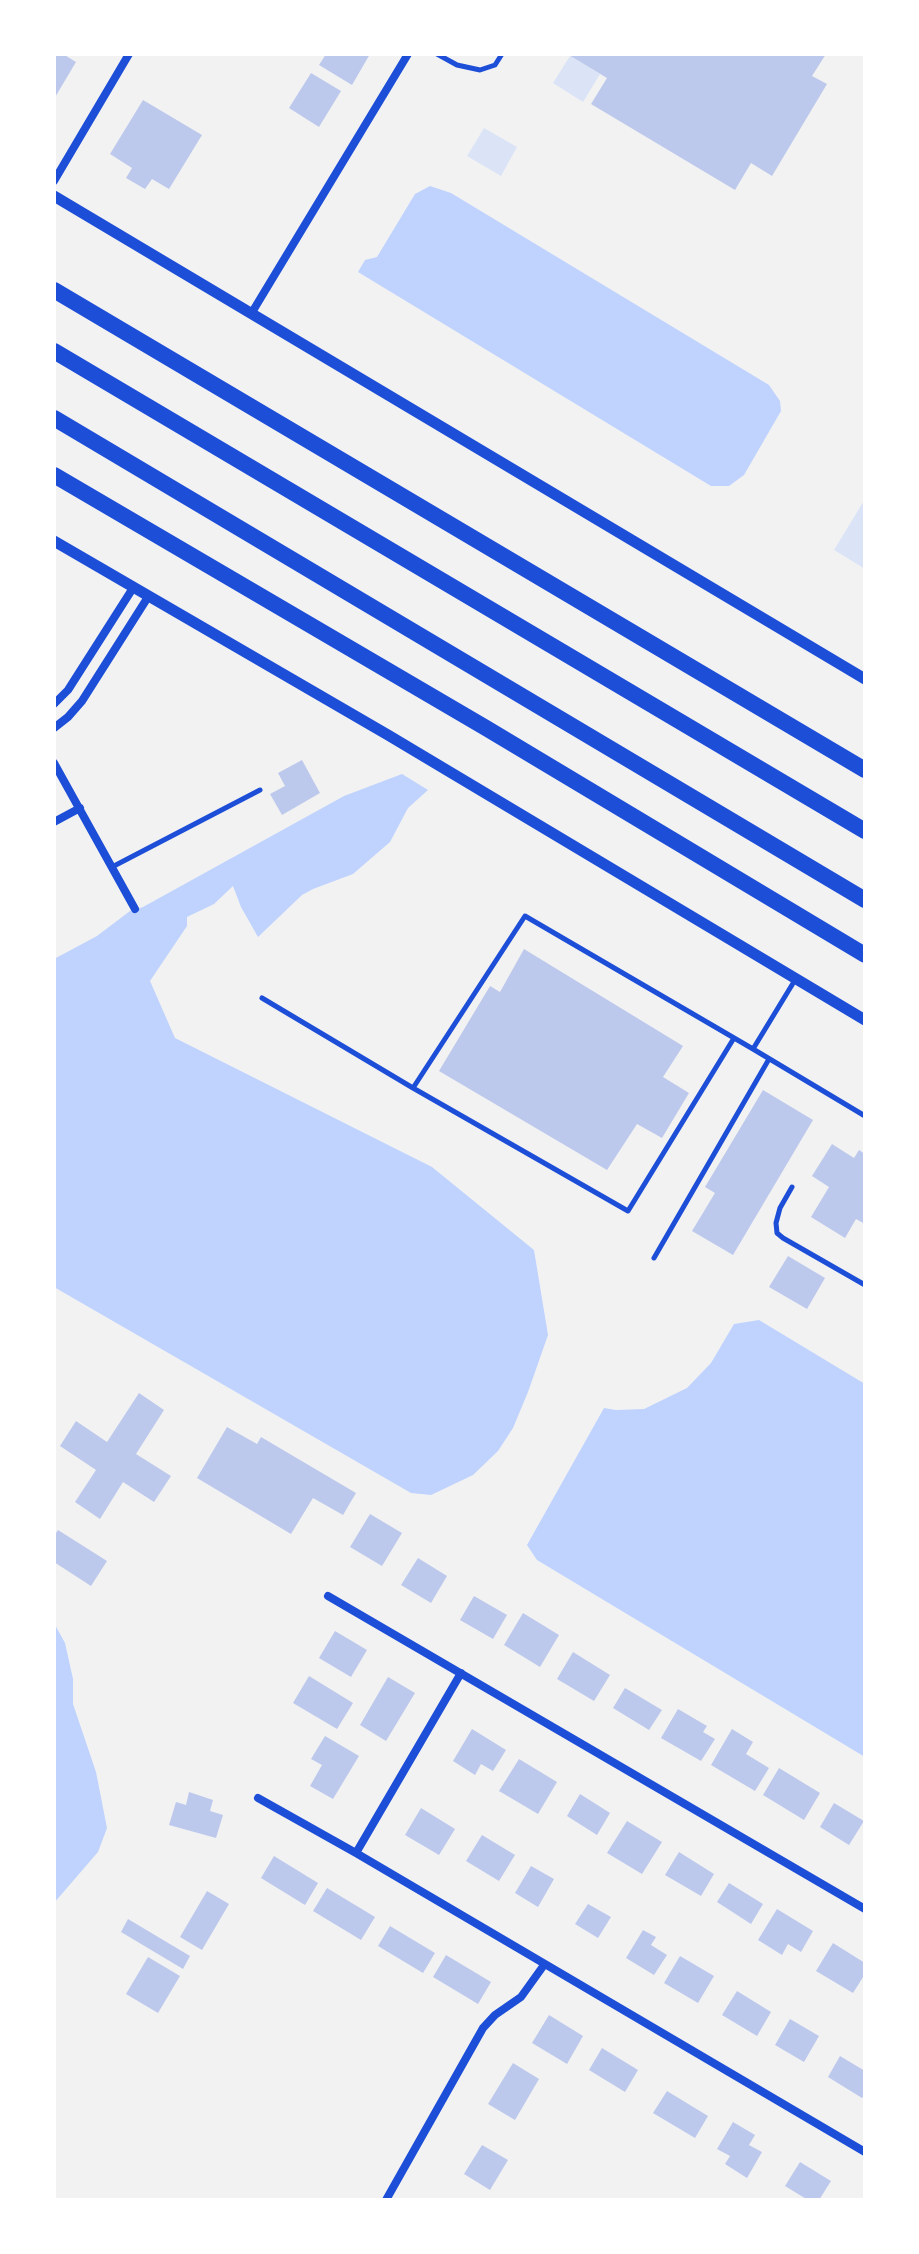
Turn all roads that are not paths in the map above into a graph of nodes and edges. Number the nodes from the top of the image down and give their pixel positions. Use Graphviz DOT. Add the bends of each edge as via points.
graph roads {
  1 [pos="129,54"];
  2 [pos="408,54"];
  3 [pos="437,54"];
  4 [pos="502,54"];
  5 [pos="54,181"];
  6 [pos="54,196"];
  7 [pos="54,290"];
  8 [pos="251,314"];
  9 [pos="54,351"];
  10 [pos="54,418"];
  11 [pos="54,475"];
  12 [pos="54,541"];
  13 [pos="133,588"];
  14 [pos="148,597"];
  15 [pos="865,679"];
  16 [pos="54,704"];
  17 [pos="54,728"];
  18 [pos="54,763"];
  19 [pos="865,770"];
  20 [pos="260,790"];
  21 [pos="80,808"];
  22 [pos="54,822"];
  23 [pos="865,831"];
  24 [pos="112,867"];
  25 [pos="865,900"];
  26 [pos="135,909"];
  27 [pos="865,955"];
  28 [pos="796,979"];
  29 [pos="262,998"];
  30 [pos="865,1020"];
  31 [pos="734,1038"];
  32 [pos="753,1049"];
  33 [pos="769,1059"];
  34 [pos="413,1088"];
  35 [pos="865,1116"];
  36 [pos="792,1187"];
  37 [pos="654,1258"];
  38 [pos="865,1285"];
  39 [pos="328,1596"];
  40 [pos="461,1673"];
  41 [pos="258,1798"];
  42 [pos="356,1853"];
  43 [pos="865,1909"];
  44 [pos="544,1965"];
  45 [pos="865,2152"];
  46 [pos="386,2200"];
  1 -- 5 [label="street"];
  2 -- 8 [label="street"];
  3 -- 4 [label="lane" via="480,70 495,65"];
  6 -- 8 [label="street"];
  7 -- 19 [label="highway"];
  8 -- 15 [label="street"];
  9 -- 23 [label="highway"];
  10 -- 25 [label="highway"];
  11 -- 27 [label="highway"];
  12 -- 13 [label="street"];
  13 -- 14 [label="street"];
  13 -- 16 [label="street"];
  14 -- 17 [label="street" via="82,701"];
  14 -- 28 [label="street"];
  18 -- 21 [label="street"];
  20 -- 24 [label="lane"];
  21 -- 22 [label="street"];
  21 -- 24 [label="street"];
  24 -- 26 [label="street"];
  28 -- 30 [label="street"];
  28 -- 32 [label="lane"];
  29 -- 34 [label="lane"];
  31 -- 32 [label="lane"];
  31 -- 34 [label="lane" via="525,916"];
  31 -- 34 [label="lane" via="628,1211"];
  32 -- 33 [label="lane"];
  33 -- 35 [label="lane"];
  33 -- 37 [label="lane"];
  36 -- 38 [label="lane" via="780,1208 777,1233"];
  39 -- 40 [label="street"];
  40 -- 42 [label="street"];
  40 -- 43 [label="street"];
  41 -- 42 [label="street"];
  42 -- 44 [label="street"];
  44 -- 45 [label="street"];
  44 -- 46 [label="street" via="521,1997 483,2028"];
}
